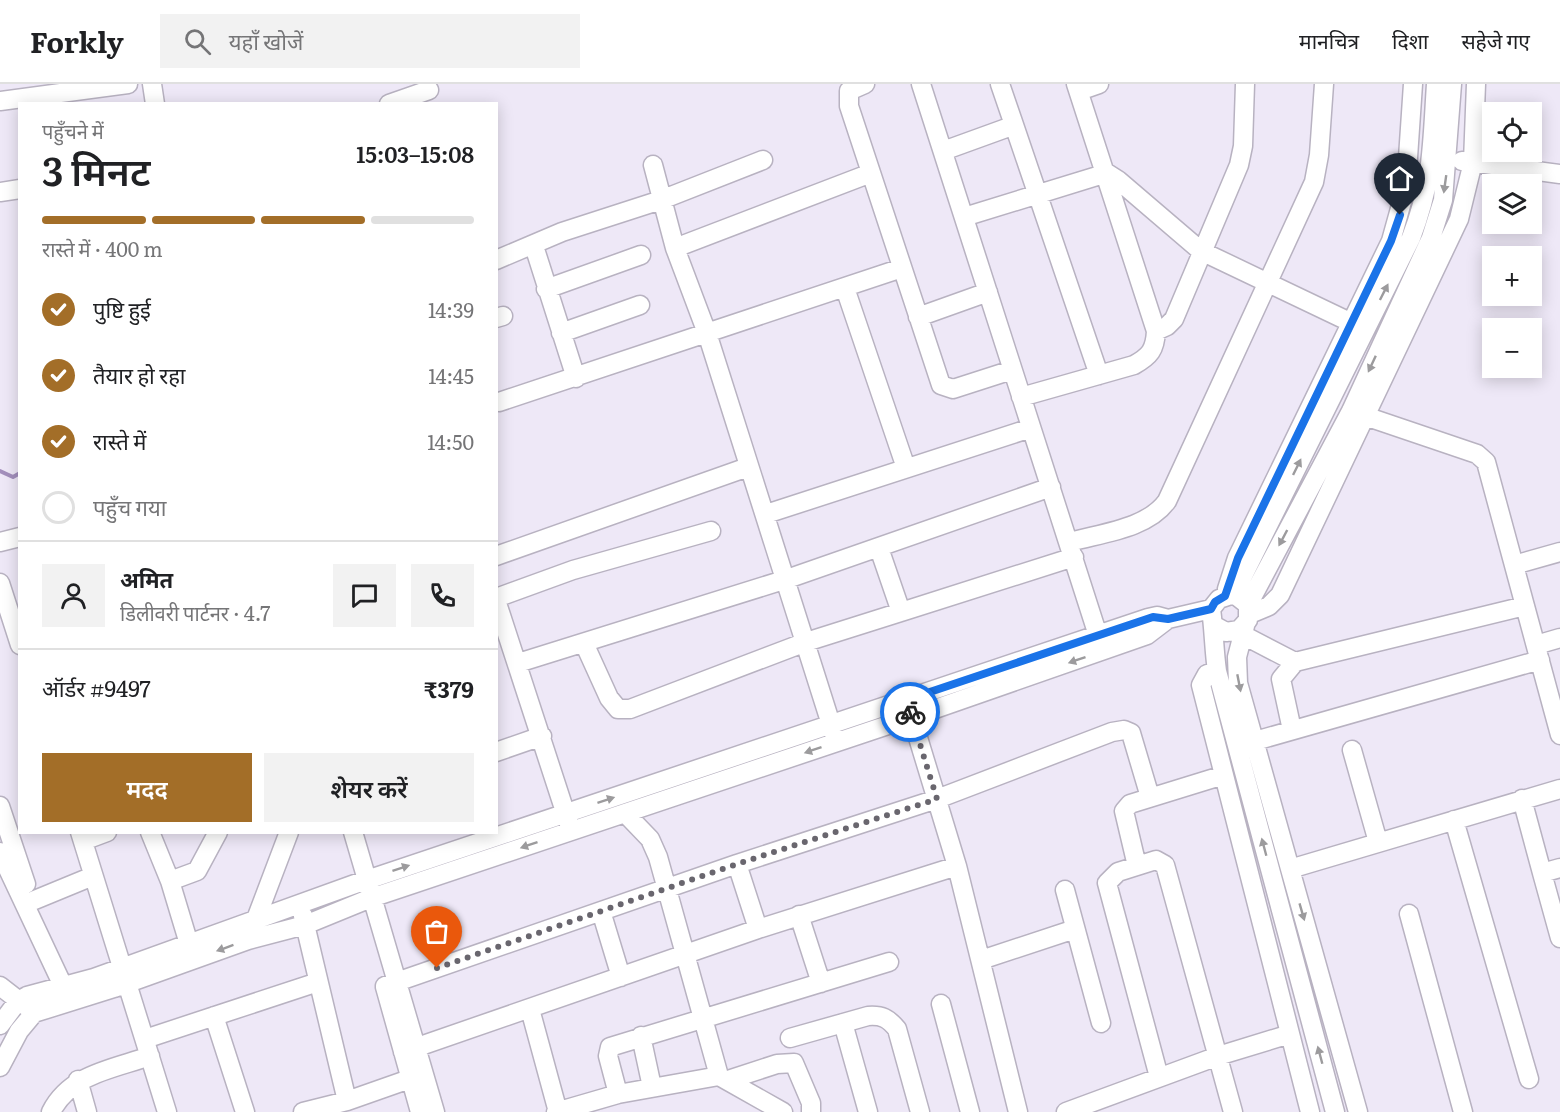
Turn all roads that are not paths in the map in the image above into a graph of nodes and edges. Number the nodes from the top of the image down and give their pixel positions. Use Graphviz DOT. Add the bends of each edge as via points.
graph roads {
  1 [pos="128,84"];
  2 [pos="152,84"];
  3 [pos="865,84"];
  4 [pos="921,84"];
  5 [pos="1000,84"];
  6 [pos="1099,84"];
  7 [pos="1245,84"];
  8 [pos="1324,84"];
  9 [pos="1476,84"];
  10 [pos="1441,85"];
  11 [pos="434,86"];
  12 [pos="1413,86"];
  13 [pos="1078,88"];
  14 [pos="0,101"];
  15 [pos="155,102"];
  16 [pos="394,102"];
  17 [pos="1012,119"];
  18 [pos="943,151"];
  19 [pos="1441,159"];
  20 [pos="763,160"];
  21 [pos="1473,162"];
  22 [pos="653,165"];
  23 [pos="871,173"];
  24 [pos="1107,174"];
  25 [pos="1560,174"];
  26 [pos="1037,195"];
  27 [pos="661,200"];
  28 [pos="964,218"];
  29 [pos="534,246"];
  30 [pos="675,248"];
  31 [pos="1202,251"];
  32 [pos="641,255"];
  33 [pos="498,259"];
  34 [pos="902,268"];
  35 [pos="1268,285"];
  36 [pos="845,288"];
  37 [pos="546,289"];
  38 [pos="988,292"];
  39 [pos="640,305"];
  40 [pos="918,317"];
  41 [pos="1352,323"];
  42 [pos="1156,331"];
  43 [pos="561,333"];
  44 [pos="707,333"];
  45 [pos="1012,370"];
  46 [pos="1099,375"];
  47 [pos="576,378"];
  48 [pos="1021,397"];
  49 [pos="498,399"];
  50 [pos="1358,414"];
  51 [pos="1031,428"];
  52 [pos="748,467"];
  53 [pos="906,468"];
  54 [pos="1051,487"];
  55 [pos="766,514"];
  56 [pos="711,531"];
  57 [pos="18,538"];
  58 [pos="0,542"];
  59 [pos="879,548"];
  60 [pos="1072,550"];
  61 [pos="1560,552"];
  62 [pos="498,555"];
  63 [pos="1514,565"];
  64 [pos="787,579"];
  65 [pos="0,583"];
  66 [pos="498,598"];
  67 [pos="498,605"];
  68 [pos="1526,606"];
  69 [pos="902,612"];
  70 [pos="1241,612"];
  71 [pos="1175,617"];
  72 [pos="1213,626"];
  73 [pos="18,638"];
  74 [pos="1560,638"];
  75 [pos="806,642"];
  76 [pos="584,643"];
  77 [pos="1101,644"];
  78 [pos="1538,652"];
  79 [pos="1295,662"];
  80 [pos="518,663"];
  81 [pos="1217,671"];
  82 [pos="909,709"];
  83 [pos="1292,730"];
  84 [pos="834,734"];
  85 [pos="1560,735"];
  86 [pos="542,736"];
  87 [pos="1255,741"];
  88 [pos="1352,750"];
  89 [pos="498,751"];
  90 [pos="1224,775"];
  91 [pos="1560,789"];
  92 [pos="1150,797"];
  93 [pos="937,799"];
  94 [pos="1522,799"];
  95 [pos="0,806"];
  96 [pos="625,813"];
  97 [pos="1454,820"];
  98 [pos="568,823"];
  99 [pos="97,834"];
  100 [pos="151,834"];
  101 [pos="217,834"];
  102 [pos="288,834"];
  103 [pos="340,834"];
  104 [pos="352,834"];
  105 [pos="81,837"];
  106 [pos="1377,842"];
  107 [pos="0,852"];
  108 [pos="737,864"];
  109 [pos="957,866"];
  110 [pos="1137,866"];
  111 [pos="1290,868"];
  112 [pos="1551,870"];
  113 [pos="93,876"];
  114 [pos="170,881"];
  115 [pos="361,882"];
  116 [pos="667,888"];
  117 [pos="1065,890"];
  118 [pos="366,900"];
  119 [pos="29,903"];
  120 [pos="300,904"];
  121 [pos="601,911"];
  122 [pos="1409,914"];
  123 [pos="799,915"];
  124 [pos="255,922"];
  125 [pos="305,925"];
  126 [pos="758,929"];
  127 [pos="1075,929"];
  128 [pos="1560,938"];
  129 [pos="248,940"];
  130 [pos="189,944"];
  131 [pos="686,956"];
  132 [pos="981,960"];
  133 [pos="889,962"];
  134 [pos="125,975"];
  135 [pos="621,977"];
  136 [pos="318,982"];
  137 [pos="821,983"];
  138 [pos="390,984"];
  139 [pos="0,986"];
  140 [pos="64,988"];
  141 [pos="18,1001"];
  142 [pos="941,1004"];
  143 [pos="530,1009"];
  144 [pos="34,1013"];
  145 [pos="214,1016"];
  146 [pos="2,1018"];
  147 [pos="704,1020"];
  148 [pos="843,1023"];
  149 [pos="1101,1023"];
  150 [pos="19,1031"];
  151 [pos="1290,1034"];
  152 [pos="641,1036"];
  153 [pos="790,1038"];
  154 [pos="147,1048"];
  155 [pos="410,1050"];
  156 [pos="1218,1056"];
  157 [pos="0,1067"];
  158 [pos="418,1077"];
  159 [pos="1159,1077"];
  160 [pos="724,1078"];
  161 [pos="1529,1079"];
  162 [pos="78,1080"];
  163 [pos="652,1087"];
  164 [pos="618,1094"];
  165 [pos="347,1101"];
  166 [pos="51,1112"];
  167 [pos="87,1112"];
  168 [pos="167,1112"];
  169 [pos="246,1112"];
  170 [pos="303,1112"];
  171 [pos="420,1112"];
  172 [pos="435,1112"];
  173 [pos="557,1112"];
  174 [pos="783,1112"];
  175 [pos="811,1112"];
  176 [pos="868,1112"];
  177 [pos="921,1112"];
  178 [pos="970,1112"];
  179 [pos="1018,1112"];
  180 [pos="1066,1112"];
  181 [pos="1233,1112"];
  182 [pos="1310,1112"];
  183 [pos="1335,1112"];
  184 [pos="1358,1112"];
  185 [pos="1463,1112"];
  1 -- 14 [label="street"];
  2 -- 15 [label="street"];
  3 -- 23 [label="street" via="848,95"];
  4 -- 18 [label="street"];
  5 -- 17 [label="street"];
  6 -- 13 [label="street"];
  7 -- 31 [label="street" via="1239,165"];
  8 -- 35 [label="street" via="1320,154 1314,182"];
  9 -- 21 [label="street"];
  10 -- 12 [label="street"];
  10 -- 19 [label="street"];
  11 -- 16 [label="street"];
  12 -- 41 [label="street" via="1406,187 1400,215"];
  13 -- 24 [label="street"];
  17 -- 18 [label="street" via="1012,126 1005,130"];
  17 -- 26 [label="street"];
  18 -- 28 [label="street"];
  19 -- 21 [label="street"];
  19 -- 50 [label="street, one-way" via="1443,200 1434,229"];
  70 -- 19 [label="street, one-way" via="1411,238"];
  20 -- 27 [label="street"];
  21 -- 25 [label="street"];
  21 -- 50 [label="street" via="1459,219"];
  22 -- 27 [label="street"];
  23 -- 30 [label="street"];
  23 -- 34 [label="street"];
  24 -- 26 [label="street"];
  24 -- 31 [label="street"];
  24 -- 42 [label="street"];
  26 -- 28 [label="street"];
  26 -- 46 [label="street"];
  27 -- 29 [label="street" via="562,232"];
  27 -- 30 [label="street"];
  28 -- 38 [label="street"];
  29 -- 33 [label="street"];
  29 -- 37 [label="street"];
  30 -- 44 [label="street"];
  31 -- 35 [label="street"];
  31 -- 42 [label="street" via="1174,318"];
  32 -- 37 [label="street"];
  34 -- 36 [label="street"];
  34 -- 40 [label="street"];
  35 -- 41 [label="street"];
  35 -- 60 [label="street" via="1167,501 1145,521"];
  36 -- 44 [label="street"];
  36 -- 53 [label="street"];
  37 -- 43 [label="street"];
  38 -- 40 [label="street"];
  38 -- 45 [label="street"];
  39 -- 43 [label="street"];
  40 -- 45 [label="street" via="938,378 947,389"];
  41 -- 70 [label="street" via="1238,558"];
  42 -- 46 [label="street" via="1149,357"];
  43 -- 47 [label="street"];
  44 -- 47 [label="street"];
  44 -- 52 [label="street"];
  45 -- 48 [label="street"];
  46 -- 48 [label="street"];
  47 -- 49 [label="street"];
  48 -- 51 [label="street"];
  50 -- 63 [label="street" via="1477,454 1486,462"];
  50 -- 70 [label="street"];
  51 -- 53 [label="street"];
  51 -- 54 [label="street"];
  52 -- 55 [label="street"];
  52 -- 62 [label="street"];
  53 -- 55 [label="street"];
  54 -- 59 [label="street"];
  54 -- 60 [label="street"];
  55 -- 64 [label="street"];
  56 -- 66 [label="street" via="573,570"];
  57 -- 58 [label="street"];
  59 -- 64 [label="street"];
  59 -- 69 [label="street"];
  60 -- 69 [label="street"];
  60 -- 77 [label="street"];
  61 -- 63 [label="street"];
  63 -- 68 [label="street"];
  64 -- 75 [label="street"];
  64 -- 76 [label="street"];
  65 -- 73 [label="street"];
  67 -- 80 [label="street"];
  68 -- 78 [label="street"];
  68 -- 79 [label="street"];
  69 -- 75 [label="street"];
  70 -- 72 [label="street" via="1239,630 1226,632"];
  70 -- 72 [label="street" via="1215,602"];
  70 -- 79 [label="street"];
  70 -- 87 [label="street, one-way" via="1238,682"];
  71 -- 72 [label="street"];
  71 -- 72 [label="street"];
  71 -- 77 [label="street" via="1153,617"];
  72 -- 81 [label="street"];
  74 -- 78 [label="street"];
  75 -- 76 [label="street" via="630,709 618,709 609,698"];
  75 -- 84 [label="street"];
  76 -- 80 [label="street"];
  77 -- 82 [label="street"];
  78 -- 83 [label="street"];
  78 -- 85 [label="street"];
  79 -- 83 [label="street" via="1281,679"];
  80 -- 86 [label="street"];
  81 -- 90 [label="street" via="1207,674 1201,685"];
  183 -- 81 [label="street, one-way"];
  82 -- 84 [label="street"];
  82 -- 93 [label="street"];
  83 -- 87 [label="street"];
  84 -- 96 [label="street, one-way"];
  98 -- 84 [label="street, one-way"];
  86 -- 89 [label="street"];
  86 -- 98 [label="street"];
  87 -- 111 [label="street"];
  88 -- 106 [label="street"];
  90 -- 92 [label="street"];
  90 -- 151 [label="street"];
  91 -- 94 [label="street"];
  92 -- 93 [label="street" via="1135,739 1124,730"];
  92 -- 110 [label="street" via="1130,804 1124,811"];
  93 -- 108 [label="street"];
  93 -- 109 [label="street"];
  94 -- 97 [label="street"];
  94 -- 112 [label="street"];
  95 -- 119 [label="street"];
  96 -- 98 [label="street"];
  96 -- 116 [label="street" via="650,839"];
  97 -- 106 [label="street"];
  97 -- 161 [label="street"];
  115 -- 98 [label="street, one-way"];
  98 -- 118 [label="street, one-way"];
  99 -- 105 [label="street"];
  100 -- 114 [label="street"];
  101 -- 114 [label="street" via="197,871"];
  102 -- 124 [label="street"];
  103 -- 115 [label="street"];
  104 -- 115 [label="street"];
  105 -- 113 [label="street"];
  106 -- 111 [label="street"];
  107 -- 119 [label="street"];
  108 -- 116 [label="street"];
  108 -- 126 [label="street"];
  109 -- 123 [label="street"];
  109 -- 132 [label="street"];
  110 -- 156 [label="street" via="1156,860 1166,865"];
  110 -- 159 [label="street" via="1113,874 1107,882"];
  111 -- 184 [label="street, one-way"];
  112 -- 128 [label="street"];
  113 -- 119 [label="street"];
  113 -- 134 [label="street"];
  114 -- 130 [label="street"];
  115 -- 118 [label="street"];
  115 -- 120 [label="street"];
  116 -- 121 [label="street"];
  116 -- 131 [label="street"];
  117 -- 127 [label="street"];
  118 -- 125 [label="street"];
  118 -- 138 [label="street"];
  119 -- 140 [label="street"];
  120 -- 124 [label="street"];
  120 -- 125 [label="street"];
  121 -- 135 [label="street"];
  121 -- 138 [label="street"];
  122 -- 185 [label="street"];
  123 -- 126 [label="street"];
  123 -- 137 [label="street"];
  124 -- 129 [label="street"];
  124 -- 130 [label="street"];
  125 -- 129 [label="street"];
  125 -- 136 [label="street"];
  126 -- 131 [label="street"];
  127 -- 132 [label="street"];
  127 -- 149 [label="street"];
  129 -- 134 [label="street, one-way"];
  130 -- 134 [label="street"];
  131 -- 135 [label="street"];
  131 -- 147 [label="street"];
  132 -- 179 [label="street"];
  133 -- 137 [label="street"];
  134 -- 140 [label="street"];
  134 -- 144 [label="street"];
  134 -- 154 [label="street"];
  135 -- 143 [label="street"];
  136 -- 145 [label="street"];
  136 -- 165 [label="street"];
  137 -- 147 [label="street"];
  138 -- 155 [label="street"];
  139 -- 141 [label="street"];
  140 -- 141 [label="street"];
  141 -- 144 [label="street"];
  141 -- 146 [label="street"];
  142 -- 178 [label="street"];
  143 -- 155 [label="street"];
  143 -- 173 [label="street"];
  144 -- 150 [label="street"];
  145 -- 154 [label="street"];
  145 -- 169 [label="street"];
  146 -- 150 [label="street"];
  147 -- 152 [label="street"];
  147 -- 160 [label="street"];
  148 -- 153 [label="street"];
  148 -- 176 [label="street"];
  148 -- 177 [label="street" via="881,1015 890,1020 897,1029"];
  150 -- 157 [label="street"];
  151 -- 156 [label="street"];
  151 -- 182 [label="street"];
  152 -- 163 [label="street"];
  152 -- 164 [label="street" via="608,1051"];
  154 -- 162 [label="street"];
  154 -- 168 [label="street"];
  155 -- 158 [label="street"];
  156 -- 159 [label="street"];
  156 -- 181 [label="street"];
  158 -- 165 [label="street"];
  158 -- 171 [label="street"];
  158 -- 172 [label="street"];
  159 -- 180 [label="street"];
  160 -- 163 [label="street"];
  160 -- 174 [label="street"];
  160 -- 175 [label="street" via="794,1062"];
  162 -- 166 [label="street" via="64,1090"];
  162 -- 167 [label="street"];
  163 -- 164 [label="street"];
  164 -- 173 [label="street"];
  165 -- 170 [label="street"];
}
